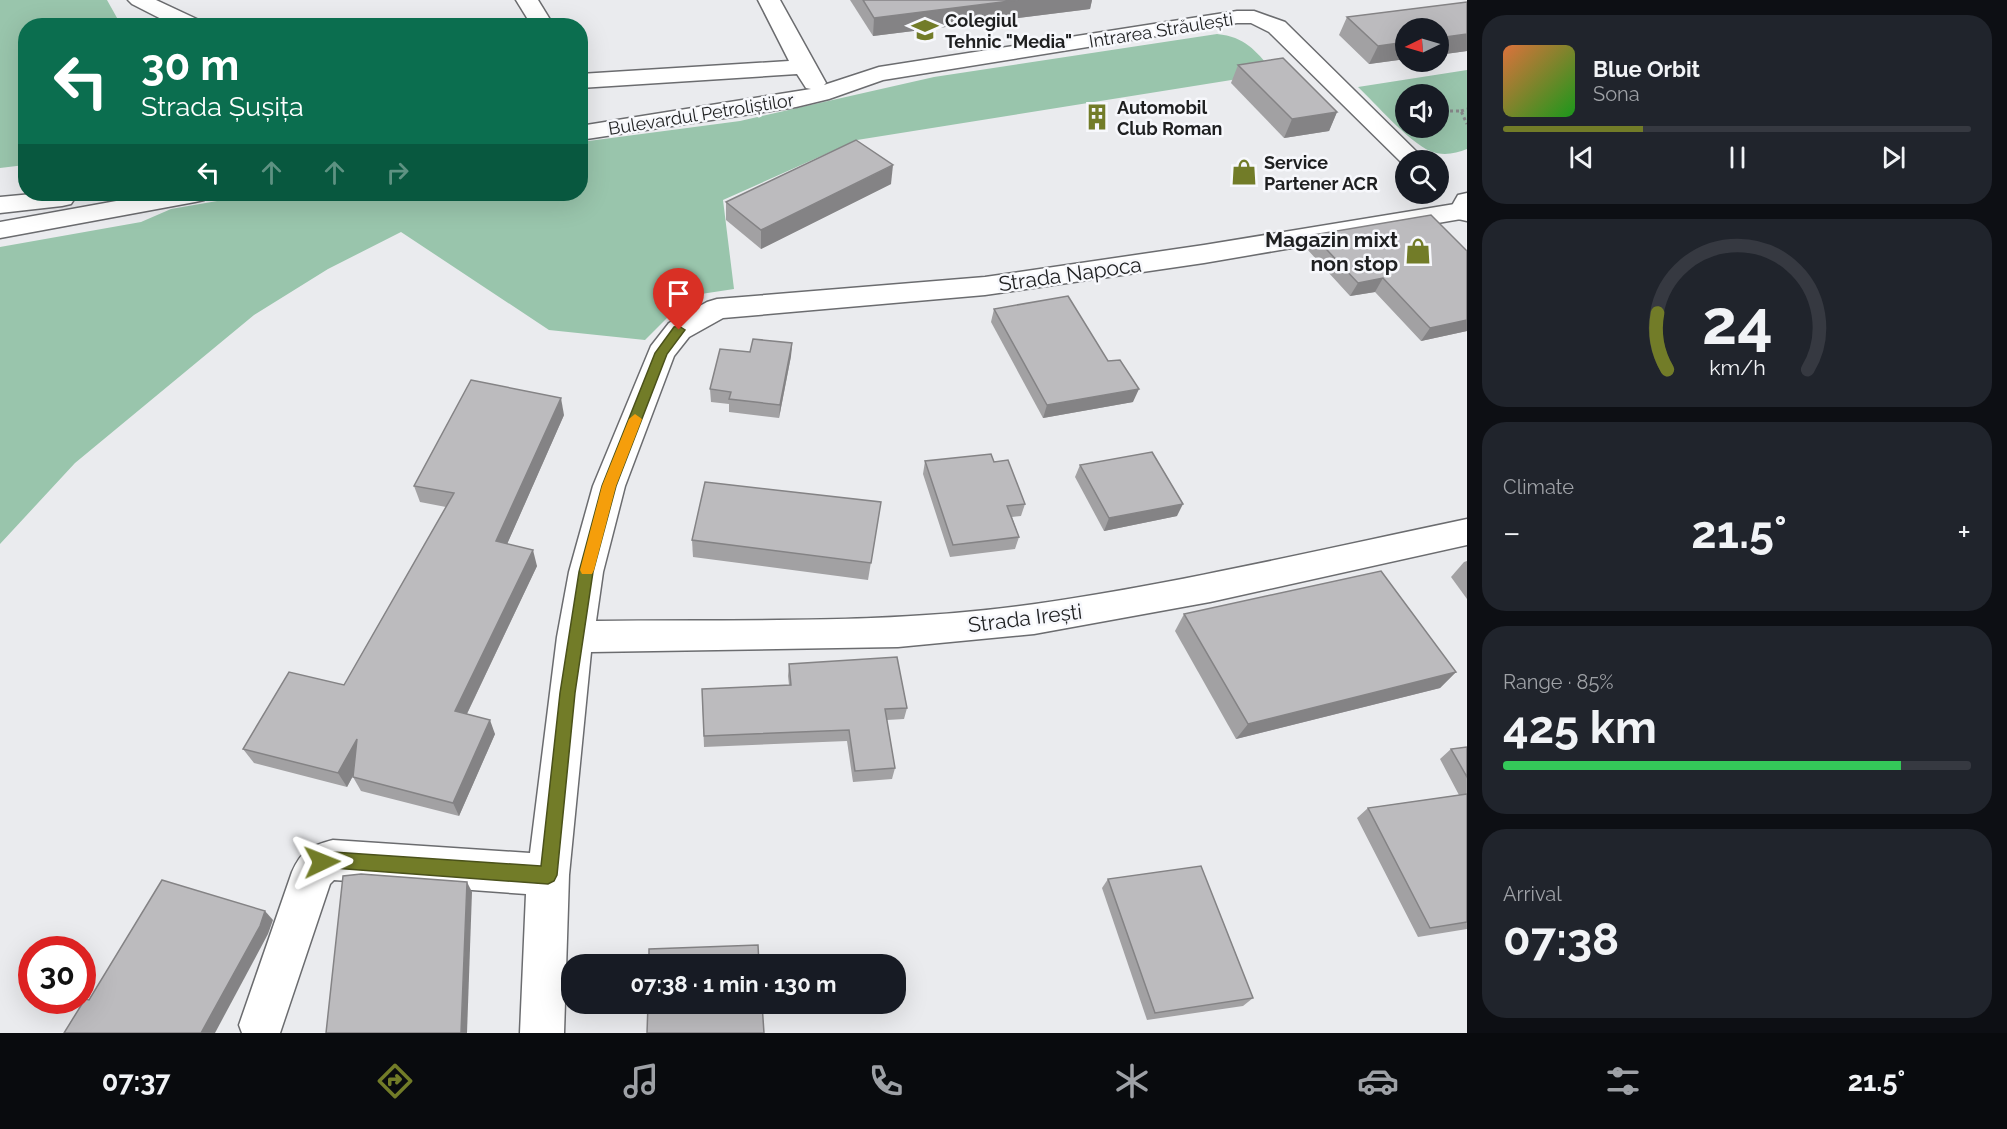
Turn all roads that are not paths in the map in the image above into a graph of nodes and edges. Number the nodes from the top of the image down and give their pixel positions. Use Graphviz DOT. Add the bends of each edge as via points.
graph roads {
  1 [pos="139,0"];
  2 [pos="527,0"];
  3 [pos="769,0"];
  4 [pos="176,18"];
  5 [pos="538,18"];
  6 [pos="804,67"];
  7 [pos="588,73"];
  8 [pos="610,79"];
  9 [pos="588,80"];
  10 [pos="821,94"];
  11 [pos="588,132"];
  12 [pos="1403,150"];
  13 [pos="44,201"];
  14 [pos="157,201"];
  15 [pos="0,206"];
  16 [pos="1463,206"];
  17 [pos="0,230"];
  18 [pos="1467,532"];
  19 [pos="575,637"];
  20 [pos="548,875"];
  21 [pos="261,1025"];
  22 [pos="542,1033"];
  1 -- 4 [label="street"];
  2 -- 5 [label="street"];
  3 -- 6 [label="street"];
  6 -- 8 [label="street"];
  6 -- 10 [label="street"];
  7 -- 8 [label="street"];
  8 -- 9 [label="street"];
  10 -- 11 [label="street, Bulevardul Petroliștilor"];
  10 -- 12 [label="street, Intrarea Străulești" via="879,74 1254,17 1277,27"];
  13 -- 15 [label="street"];
  14 -- 17 [label="street"];
  16 -- 19 [label="street, Strada Napoca" via="1204,254 985,286 717,309 679,330 661,353 609,486 586,572"];
  18 -- 19 [label="street, Strada Irești" via="1210,588 1034,619 898,632"];
  19 -- 20 [label="street"];
  20 -- 21 [label="street" via="322,862 313,872"];
  20 -- 22 [label="street"];
}
